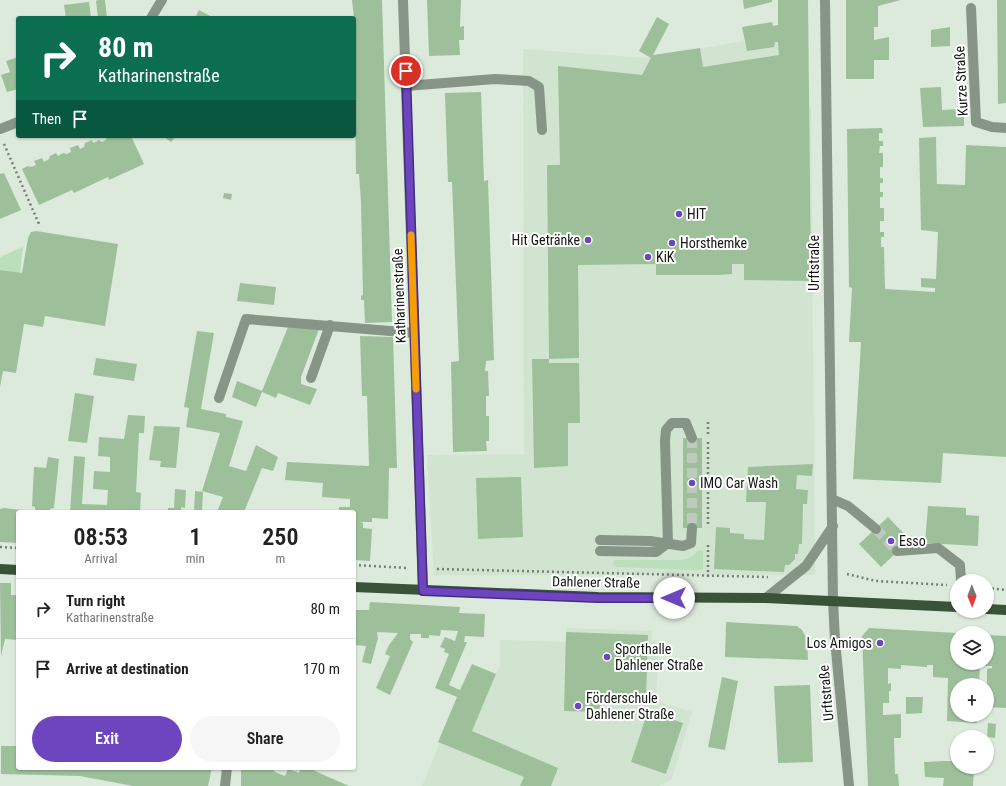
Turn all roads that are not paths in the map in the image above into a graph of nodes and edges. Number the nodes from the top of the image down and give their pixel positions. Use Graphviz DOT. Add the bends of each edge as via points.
graph roads {
  1 [pos="162,0"];
  2 [pos="403,0"];
  3 [pos="825,0"];
  4 [pos="971,8"];
  5 [pos="152,16"];
  6 [pos="406,86"];
  7 [pos="16,123"];
  8 [pos="1006,128"];
  9 [pos="0,129"];
  10 [pos="542,130"];
  11 [pos="330,325"];
  12 [pos="414,332"];
  13 [pos="311,378"];
  14 [pos="219,398"];
  15 [pos="692,438"];
  16 [pos="832,499"];
  17 [pos="832,526"];
  18 [pos="692,528"];
  19 [pos="876,529"];
  20 [pos="600,540"];
  21 [pos="668,543"];
  22 [pos="600,551"];
  23 [pos="897,551"];
  24 [pos="0,569"];
  25 [pos="16,570"];
  26 [pos="961,574"];
  27 [pos="356,587"];
  28 [pos="423,591"];
  29 [pos="766,598"];
  30 [pos="833,601"];
  31 [pos="950,607"];
  32 [pos="994,609"];
  33 [pos="1006,610"];
  34 [pos="226,770"];
  35 [pos="225,786"];
  36 [pos="849,786"];
  1 -- 5 [label="street"];
  2 -- 6 [label="street, Katharinenstraße"];
  3 -- 16 [label="street, Urftstraße"];
  4 -- 8 [label="street, Kurze Straße" via="976,122"];
  6 -- 10 [label="street" via="495,79 529,81 539,87"];
  6 -- 12 [label="street, Katharinenstraße"];
  7 -- 9 [label="street"];
  11 -- 12 [label="street"];
  11 -- 13 [label="street"];
  11 -- 14 [label="street" via="246,319"];
  12 -- 28 [label="street, Katharinenstraße"];
  15 -- 21 [label="street" via="686,422 672,423 666,430 664,441"];
  16 -- 17 [label="street, Urftstraße"];
  16 -- 19 [label="street" via="848,506"];
  17 -- 29 [label="street" via="806,566"];
  17 -- 30 [label="street, Urftstraße"];
  18 -- 21 [label="street" via="691,542 683,546"];
  20 -- 21 [label="street"];
  21 -- 22 [label="street" via="656,552"];
  23 -- 26 [label="street" via="938,548 960,565"];
  24 -- 25 [label="main road"];
  27 -- 28 [label="main road, Dahlener Straße"];
  28 -- 29 [label="main road, Dahlener Straße" via="598,598"];
  29 -- 30 [label="main road, Dahlener Straße"];
  30 -- 31 [label="main road, Dahlener Straße"];
  30 -- 36 [label="street, Urftstraße"];
  32 -- 33 [label="main road"];
  34 -- 35 [label="street"];
}
